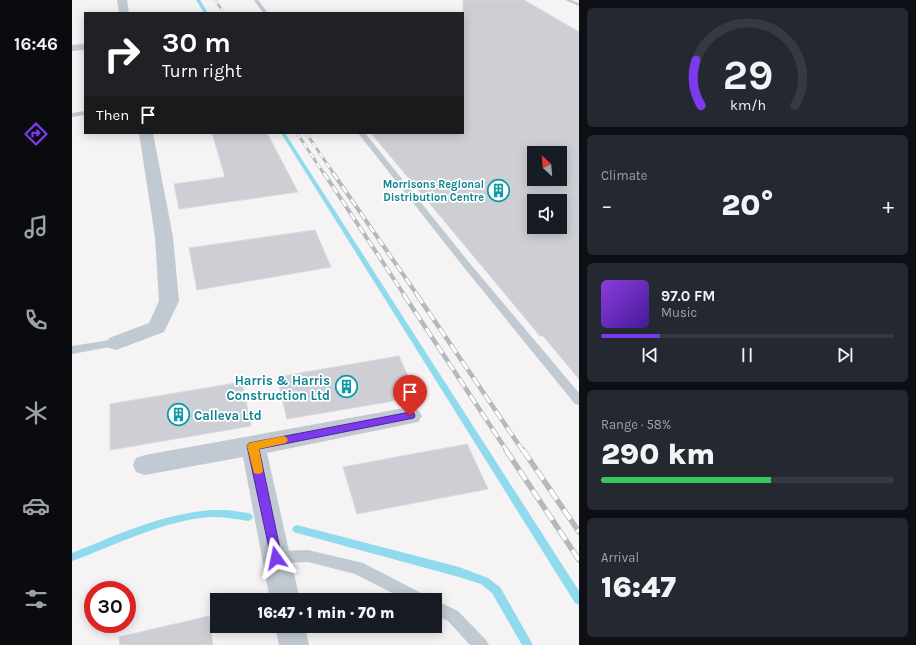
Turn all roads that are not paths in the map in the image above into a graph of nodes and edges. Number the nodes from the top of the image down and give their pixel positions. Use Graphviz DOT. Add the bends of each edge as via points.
graph roads {
  1 [pos="122,0"];
  2 [pos="256,0"];
  3 [pos="567,0"];
  4 [pos="579,4"];
  5 [pos="124,12"];
  6 [pos="265,12"];
  7 [pos="84,47"];
  8 [pos="72,48"];
  9 [pos="84,113"];
  10 [pos="72,115"];
  11 [pos="146,134"];
  12 [pos="363,134"];
  13 [pos="116,343"];
  14 [pos="72,350"];
  15 [pos="579,401"];
  16 [pos="410,416"];
  17 [pos="253,446"];
  18 [pos="145,465"];
  19 [pos="276,558"];
  20 [pos="284,593"];
  21 [pos="406,593"];
  22 [pos="442,610"];
  23 [pos="291,633"];
  24 [pos="294,645"];
  25 [pos="481,645"];
  1 -- 5 [label="street"];
  2 -- 6 [label="lane"];
  3 -- 4 [label="lane"];
  7 -- 8 [label="street"];
  9 -- 10 [label="lane"];
  11 -- 13 [label="street" via="164,237 169,301 157,327"];
  12 -- 15 [label="lane"];
  13 -- 14 [label="lane"];
  16 -- 17 [label="street"];
  17 -- 18 [label="street"];
  17 -- 19 [label="street"];
  19 -- 20 [label="street"];
  19 -- 21 [label="lane" via="308,556 358,568"];
  22 -- 25 [label="lane" via="453,616"];
  23 -- 24 [label="street"];
}
